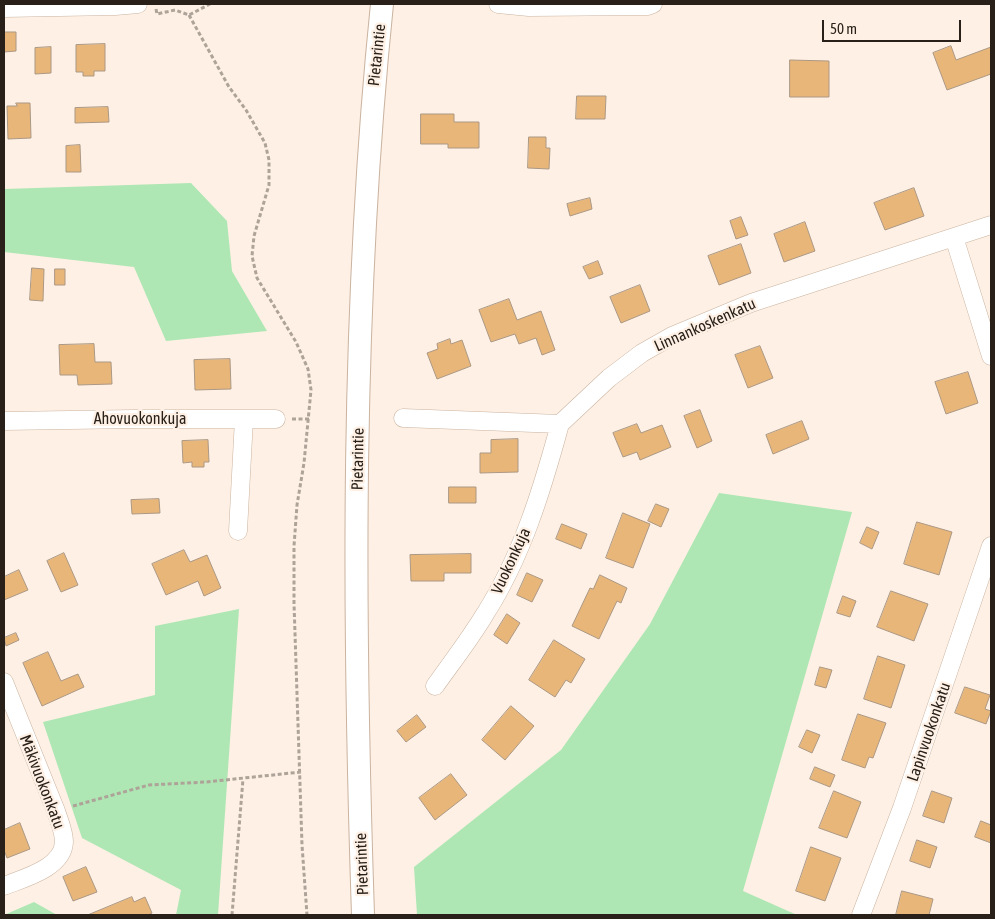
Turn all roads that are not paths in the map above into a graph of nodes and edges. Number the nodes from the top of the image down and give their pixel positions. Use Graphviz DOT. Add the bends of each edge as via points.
graph roads {
  1 [pos="137,4"];
  2 [pos="382,4"];
  3 [pos="498,4"];
  4 [pos="653,4"];
  5 [pos="4,8"];
  6 [pos="991,225"];
  7 [pos="954,237"];
  8 [pos="991,356"];
  9 [pos="404,418"];
  10 [pos="244,419"];
  11 [pos="276,419"];
  12 [pos="4,421"];
  13 [pos="560,424"];
  14 [pos="238,531"];
  15 [pos="991,546"];
  16 [pos="4,682"];
  17 [pos="435,686"];
  18 [pos="4,886"];
  19 [pos="363,915"];
  20 [pos="861,915"];
  1 -- 5 [label="street"];
  2 -- 19 [label="main road, Pietarintie" via="365,214 360,344 357,621"];
  3 -- 4 [label="street"];
  6 -- 7 [label="street, Linnankoskenkatu"];
  7 -- 8 [label="street"];
  7 -- 13 [label="street, Linnankoskenkatu" via="751,303 672,336 609,378"];
  9 -- 13 [label="street"];
  10 -- 11 [label="street, Ahovuokonkuja"];
  10 -- 12 [label="street, Ahovuokonkuja"];
  10 -- 14 [label="street"];
  13 -- 17 [label="street, Vuokonkuja" via="543,486 517,554 486,614"];
  15 -- 20 [label="street, Lapinvuokonkatu" via="902,808"];
  16 -- 18 [label="street, Mäkivuokonkatu" via="56,811 64,843 51,866"];
}
